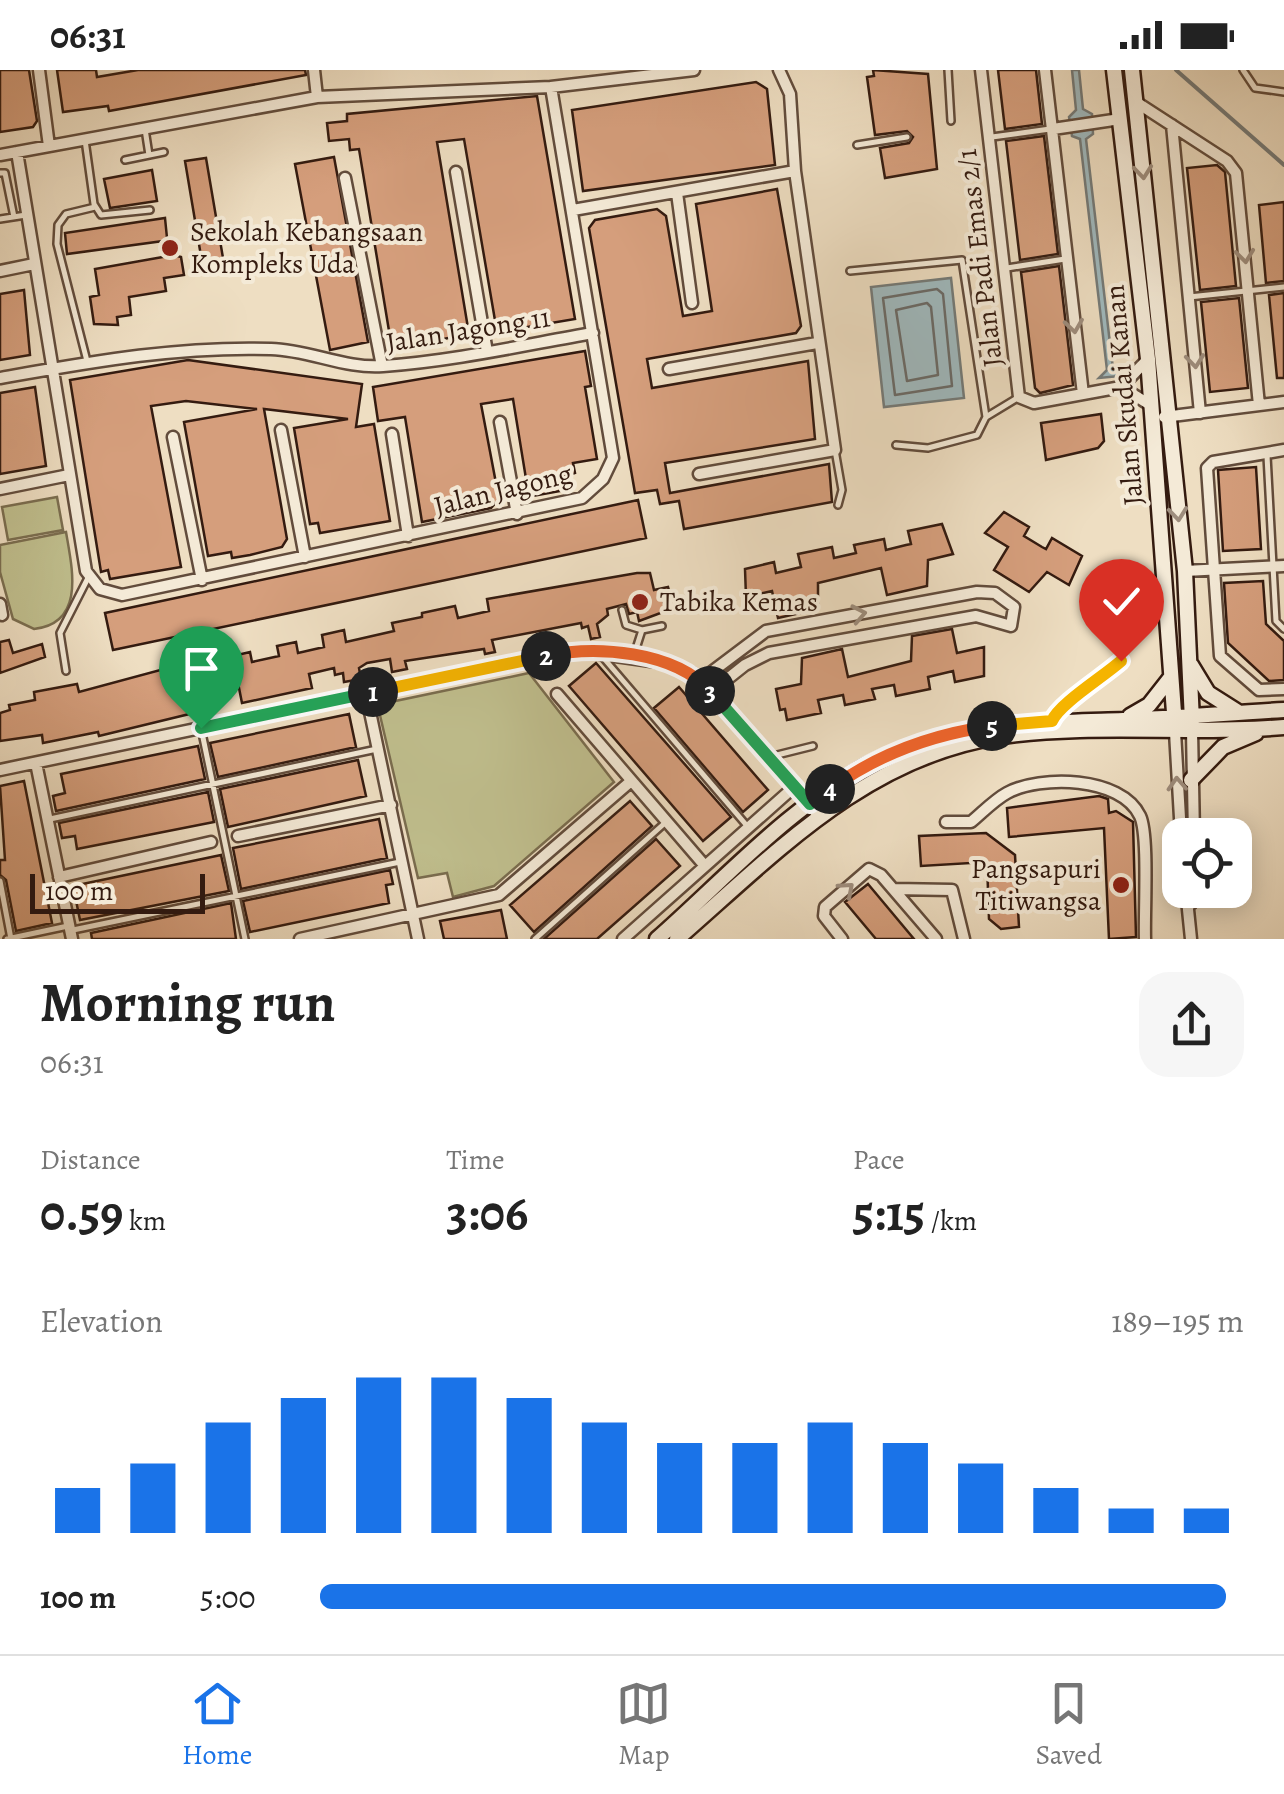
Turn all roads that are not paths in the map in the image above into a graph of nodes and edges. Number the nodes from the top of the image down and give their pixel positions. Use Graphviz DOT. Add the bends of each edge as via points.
graph roads {
  1 [pos="40,70"];
  2 [pos="314,70"];
  3 [pos="694,70"];
  4 [pos="779,70"];
  5 [pos="948,70"];
  6 [pos="980,70"];
  7 [pos="1045,70"];
  8 [pos="1114,70"];
  9 [pos="1243,70"];
  10 [pos="1132,72"];
  11 [pos="551,87"];
  12 [pos="1284,92"];
  13 [pos="317,97"];
  14 [pos="1136,102"];
  15 [pos="1120,119"];
  16 [pos="951,121"];
  17 [pos="1172,125"];
  18 [pos="145,128"];
  19 [pos="1053,128"];
  20 [pos="906,137"];
  21 [pos="988,138"];
  22 [pos="85,140"];
  23 [pos="857,145"];
  24 [pos="50,146"];
  25 [pos="17,152"];
  26 [pos="164,152"];
  27 [pos="0,155"];
  28 [pos="150,155"];
  29 [pos="125,160"];
  30 [pos="796,171"];
  31 [pos="456,172"];
  32 [pos="0,174"];
  33 [pos="345,178"];
  34 [pos="677,192"];
  35 [pos="96,207"];
  36 [pos="150,210"];
  37 [pos="574,210"];
  38 [pos="20,216"];
  39 [pos="0,219"];
  40 [pos="1065,259"];
  41 [pos="34,264"];
  42 [pos="1004,268"];
  43 [pos="0,271"];
  44 [pos="850,272"];
  45 [pos="1284,287"];
  46 [pos="1249,291"];
  47 [pos="1188,297"];
  48 [pos="692,303"];
  49 [pos="593,333"];
  50 [pos="817,343"];
  51 [pos="486,352"];
  52 [pos="1148,358"];
  53 [pos="87,362"];
  54 [pos="382,366"];
  55 [pos="52,369"];
  56 [pos="669,369"];
  57 [pos="0,378"];
  58 [pos="1121,387"];
  59 [pos="1083,394"];
  60 [pos="1019,397"];
  61 [pos="1284,402"];
  62 [pos="1259,405"];
  63 [pos="1200,412"];
  64 [pos="1158,414"];
  65 [pos="986,417"];
  66 [pos="500,422"];
  67 [pos="281,430"];
  68 [pos="392,434"];
  69 [pos="174,437"];
  70 [pos="896,445"];
  71 [pos="1284,449"];
  72 [pos="835,450"];
  73 [pos="1267,452"];
  74 [pos="699,474"];
  75 [pos="69,476"];
  76 [pos="0,489"];
  77 [pos="838,505"];
  78 [pos="517,514"];
  79 [pos="408,536"];
  80 [pos="305,557"];
  81 [pos="1279,566"];
  82 [pos="1212,570"];
  83 [pos="1184,571"];
  84 [pos="87,573"];
  85 [pos="202,580"];
  86 [pos="622,610"];
  87 [pos="662,626"];
  88 [pos="1284,629"];
  89 [pos="642,630"];
  90 [pos="766,632"];
  91 [pos="599,652"];
  92 [pos="769,654"];
  93 [pos="633,658"];
  94 [pos="1121,661"];
  95 [pos="1189,662"];
  96 [pos="66,671"];
  97 [pos="1172,676"];
  98 [pos="700,680"];
  99 [pos="1284,689"];
  100 [pos="711,692"];
  101 [pos="366,693"];
  102 [pos="556,694"];
  103 [pos="1284,710"];
  104 [pos="1239,712"];
  105 [pos="1122,720"];
  106 [pos="1052,721"];
  107 [pos="1192,723"];
  108 [pos="1175,724"];
  109 [pos="201,728"];
  110 [pos="1284,728"];
  111 [pos="1266,729"];
  112 [pos="813,746"];
  113 [pos="378,749"];
  114 [pos="769,757"];
  115 [pos="36,762"];
  116 [pos="0,770"];
  117 [pos="1191,780"];
  118 [pos="630,782"];
  119 [pos="213,786"];
  120 [pos="794,787"];
  121 [pos="391,805"];
  122 [pos="814,810"];
  123 [pos="1181,818"];
  124 [pos="1193,818"];
  125 [pos="47,820"];
  126 [pos="666,822"];
  127 [pos="946,822"];
  128 [pos="748,827"];
  129 [pos="238,836"];
  130 [pos="211,842"];
  131 [pos="402,861"];
  132 [pos="705,866"];
  133 [pos="59,877"];
  134 [pos="0,881"];
  135 [pos="894,889"];
  136 [pos="236,895"];
  137 [pos="1191,908"];
  138 [pos="414,916"];
  139 [pos="70,932"];
  140 [pos="10,939"];
  141 [pos="245,939"];
  142 [pos="300,939"];
  143 [pos="418,939"];
  144 [pos="535,939"];
  145 [pos="623,939"];
  146 [pos="657,939"];
  147 [pos="677,939"];
  148 [pos="842,939"];
  149 [pos="936,939"];
  150 [pos="964,939"];
  151 [pos="1145,939"];
  152 [pos="1191,939"];
  1 -- 24 [label="street"];
  2 -- 13 [label="street"];
  3 -- 11 [label="street"];
  4 -- 30 [label="street" via="790,94"];
  5 -- 16 [label="lane"];
  6 -- 21 [label="street, Jalan Padi Emas 2/1"];
  7 -- 19 [label="street"];
  8 -- 15 [label="main road, Jalan Skudai Kanan"];
  9 -- 12 [label="lane" via="1256,88"];
  10 -- 14 [label="main road, Jalan Skudai Kanan"];
  11 -- 13 [label="street"];
  11 -- 37 [label="street, Jalan Jagong"];
  13 -- 18 [label="street"];
  14 -- 17 [label="street"];
  14 -- 64 [label="main road, Jalan Skudai Kanan, one-way"];
  15 -- 19 [label="street"];
  15 -- 52 [label="main road, Jalan Skudai Kanan"];
  17 -- 46 [label="street, one-way" via="1236,174"];
  17 -- 47 [label="street"];
  18 -- 22 [label="street"];
  18 -- 28 [label="lane"];
  19 -- 21 [label="lane"];
  19 -- 40 [label="street"];
  20 -- 23 [label="lane"];
  21 -- 42 [label="street, Jalan Padi Emas 2/1"];
  22 -- 24 [label="street"];
  22 -- 35 [label="lane"];
  24 -- 25 [label="street"];
  25 -- 27 [label="street"];
  25 -- 38 [label="street"];
  26 -- 28 [label="lane"];
  28 -- 29 [label="lane"];
  30 -- 34 [label="street"];
  30 -- 50 [label="street"];
  31 -- 51 [label="street"];
  32 -- 38 [label="lane" via="5,172"];
  33 -- 54 [label="street"];
  34 -- 37 [label="street"];
  34 -- 48 [label="street"];
  35 -- 36 [label="lane" via="106,216"];
  35 -- 53 [label="lane" via="66,214 56,234"];
  37 -- 49 [label="street, Jalan Jagong"];
  38 -- 39 [label="lane"];
  38 -- 41 [label="street"];
  40 -- 42 [label="lane"];
  40 -- 59 [label="street, one-way"];
  41 -- 43 [label="street"];
  41 -- 55 [label="street"];
  42 -- 60 [label="street, Jalan Padi Emas 2/1"];
  44 -- 65 [label="lane" via="962,260"];
  45 -- 46 [label="lane"];
  46 -- 47 [label="lane"];
  46 -- 62 [label="street"];
  47 -- 63 [label="street, one-way"];
  49 -- 51 [label="street, Jalan Jagong 11"];
  49 -- 78 [label="street, Jalan Jagong" via="613,458 609,469 582,498"];
  50 -- 56 [label="street"];
  50 -- 72 [label="street"];
  51 -- 54 [label="street, Jalan Jagong 11"];
  52 -- 58 [label="street"];
  52 -- 64 [label="main road, Jalan Skudai Kanan"];
  53 -- 54 [label="street, Jalan Jagong 11" via="220,347"];
  53 -- 55 [label="street, Jalan Jagong 11"];
  55 -- 57 [label="street, Jalan Jagong 11"];
  55 -- 75 [label="street"];
  58 -- 59 [label="street, Jalan Padi Emas 2/1"];
  58 -- 64 [label="street"];
  59 -- 60 [label="street, Jalan Padi Emas 2/1" via="1034,404"];
  60 -- 65 [label="lane"];
  61 -- 62 [label="street"];
  62 -- 63 [label="street"];
  63 -- 64 [label="street"];
  64 -- 83 [label="main road, Jalan Skudai Kanan, one-way"];
  64 -- 97 [label="main road, Jalan Skudai Kanan"];
  65 -- 70 [label="lane" via="977,435 928,448"];
  66 -- 78 [label="street"];
  67 -- 80 [label="street"];
  68 -- 79 [label="street"];
  69 -- 85 [label="street"];
  71 -- 73 [label="street"];
  72 -- 74 [label="street"];
  72 -- 77 [label="lane"];
  73 -- 81 [label="lane"];
  73 -- 82 [label="street" via="1209,464"];
  75 -- 76 [label="street"];
  75 -- 84 [label="street"];
  78 -- 79 [label="street, Jalan Jagong"];
  79 -- 80 [label="street, Jalan Jagong"];
  80 -- 85 [label="street, Jalan Jagong"];
  81 -- 82 [label="street"];
  81 -- 88 [label="lane" via="1276,621"];
  82 -- 83 [label="street"];
  82 -- 99 [label="street" via="1222,662 1258,690"];
  83 -- 95 [label="main road, Jalan Skudai Kanan"];
  84 -- 85 [label="street, Jalan Jagong" via="100,589 122,595"];
  84 -- 96 [label="lane" via="60,634"];
  86 -- 89 [label="lane" via="626,625"];
  87 -- 89 [label="lane"];
  89 -- 93 [label="lane"];
  90 -- 92 [label="street"];
  90 -- 92 [label="street, one-way" via="977,592 995,594 1016,616 1011,626 976,616"];
  90 -- 98 [label="street"];
  91 -- 93 [label="street"];
  91 -- 101 [label="street" via="572,650"];
  91 -- 128 [label="lane"];
  92 -- 100 [label="street"];
  93 -- 98 [label="street" via="672,664"];
  94 -- 106 [label="lane" via="1057,708"];
  95 -- 104 [label="main road" via="1208,693"];
  95 -- 107 [label="main road, Jalan Skudai Kanan"];
  97 -- 105 [label="main road" via="1149,705"];
  97 -- 108 [label="main road, Jalan Skudai Kanan"];
  98 -- 100 [label="street"];
  100 -- 114 [label="street"];
  101 -- 109 [label="street"];
  101 -- 113 [label="street"];
  102 -- 118 [label="street"];
  103 -- 104 [label="main road"];
  104 -- 107 [label="main road"];
  105 -- 106 [label="main road"];
  105 -- 108 [label="main road"];
  106 -- 122 [label="main road" via="957,731 904,749 868,766"];
  107 -- 108 [label="main road"];
  107 -- 111 [label="main road"];
  107 -- 117 [label="street"];
  108 -- 122 [label="main road" via="1003,736 956,746"];
  123 -- 108 [label="street, one-way"];
  109 -- 115 [label="street"];
  109 -- 119 [label="lane"];
  110 -- 111 [label="main road"];
  111 -- 117 [label="main road" via="1223,748"];
  112 -- 114 [label="lane"];
  113 -- 119 [label="lane"];
  113 -- 121 [label="street"];
  114 -- 120 [label="street"];
  115 -- 116 [label="street"];
  115 -- 125 [label="street"];
  117 -- 124 [label="street"];
  118 -- 126 [label="street"];
  118 -- 138 [label="street" via="499,894"];
  119 -- 125 [label="lane"];
  119 -- 136 [label="lane"];
  120 -- 122 [label="street"];
  120 -- 128 [label="street"];
  121 -- 129 [label="street"];
  121 -- 131 [label="street"];
  122 -- 146 [label="main road"];
  122 -- 147 [label="main road"];
  125 -- 133 [label="street"];
  126 -- 132 [label="street"];
  126 -- 144 [label="lane"];
  127 -- 151 [label="street" via="971,822 1021,788 1092,782 1115,790 1142,824"];
  128 -- 132 [label="street"];
  130 -- 133 [label="street"];
  131 -- 136 [label="lane"];
  131 -- 138 [label="street"];
  132 -- 145 [label="street"];
  133 -- 139 [label="street"];
  134 -- 140 [label="lane"];
  148 -- 135 [label="street, one-way" via="825,908 869,869"];
  135 -- 149 [label="street"];
  135 -- 150 [label="street" via="952,890"];
  136 -- 139 [label="lane"];
  136 -- 141 [label="lane"];
  137 -- 152 [label="street"];
  138 -- 142 [label="street"];
  138 -- 143 [label="street"];
  139 -- 140 [label="lane"];
}
